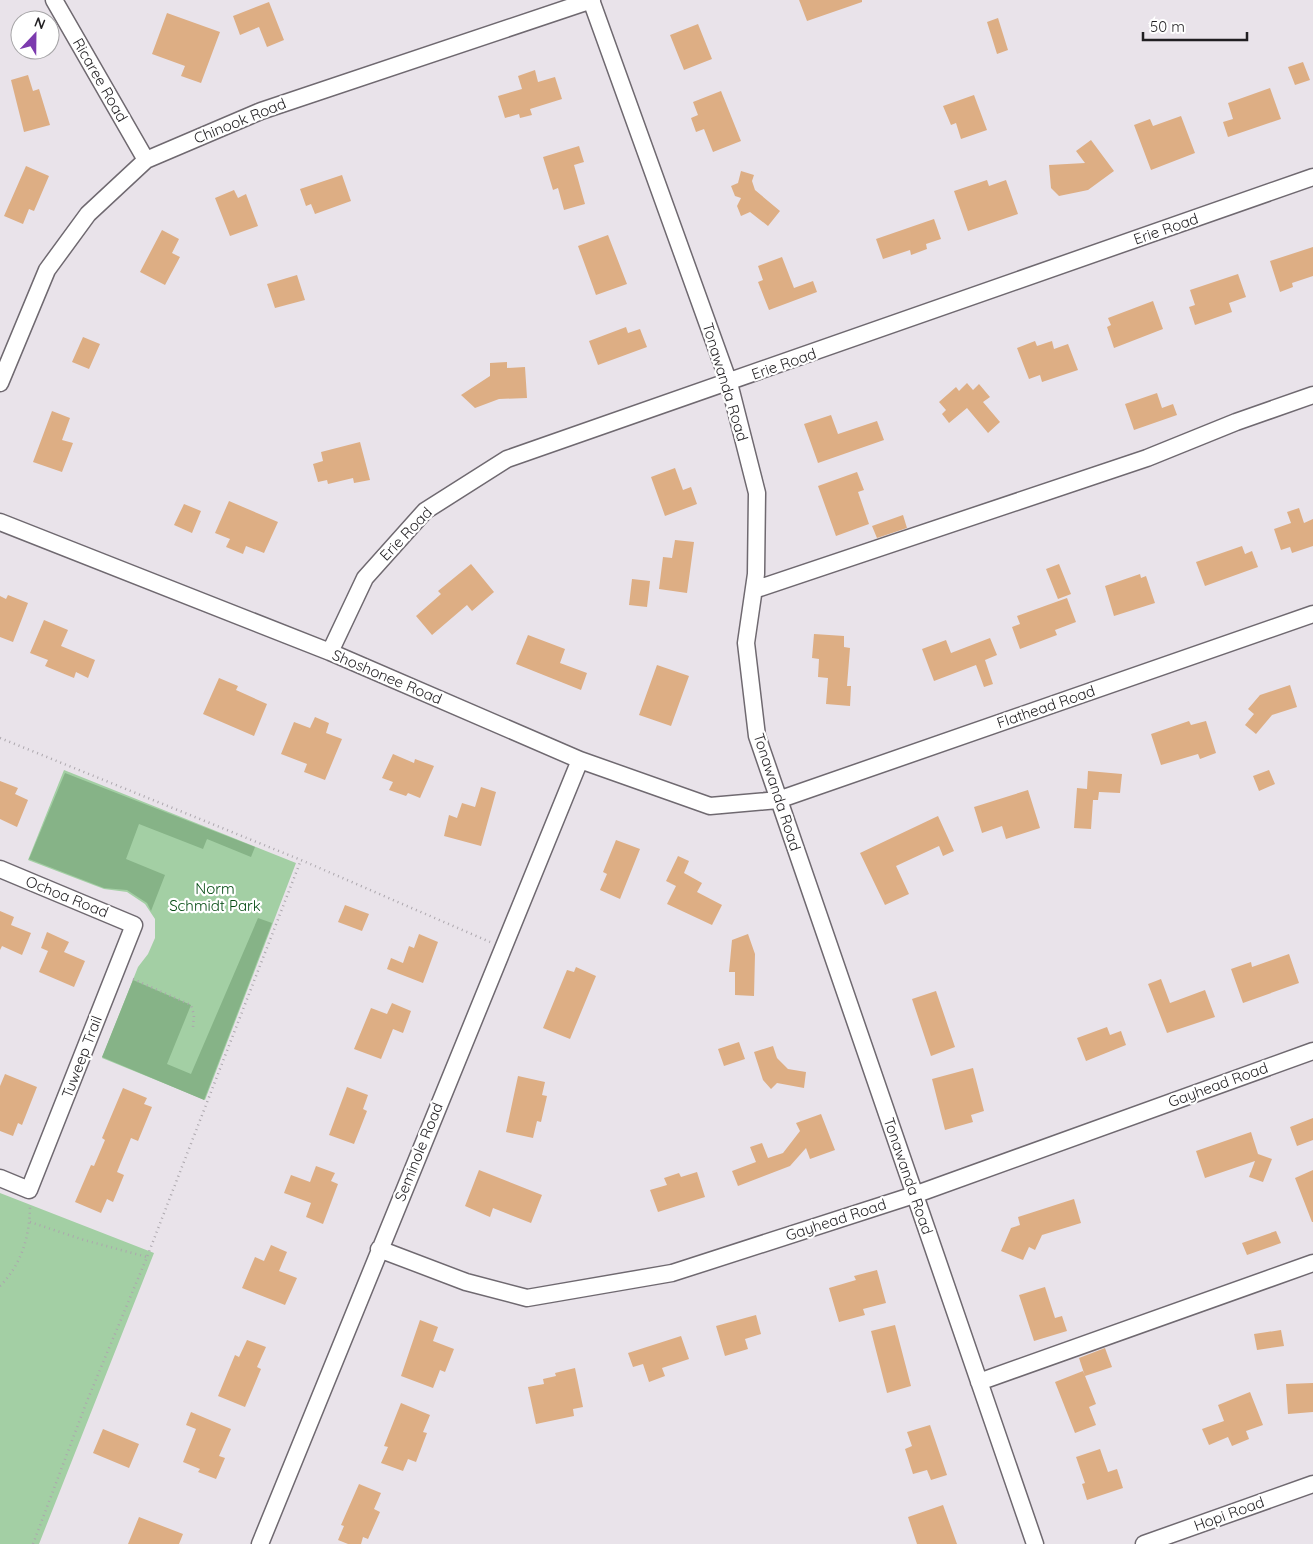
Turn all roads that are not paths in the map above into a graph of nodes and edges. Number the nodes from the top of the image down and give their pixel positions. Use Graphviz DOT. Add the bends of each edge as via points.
graph roads {
  1 [pos="54,0"];
  2 [pos="591,0"];
  3 [pos="146,160"];
  4 [pos="1313,177"];
  5 [pos="0,383"];
  6 [pos="729,383"];
  7 [pos="1313,395"];
  8 [pos="0,522"];
  9 [pos="754,590"];
  10 [pos="1313,614"];
  11 [pos="330,652"];
  12 [pos="580,760"];
  13 [pos="778,800"];
  14 [pos="0,870"];
  15 [pos="134,925"];
  16 [pos="1313,1051"];
  17 [pos="0,1178"];
  18 [pos="914,1195"];
  19 [pos="379,1249"];
  20 [pos="1313,1264"];
  21 [pos="979,1382"];
  22 [pos="1313,1484"];
  23 [pos="260,1544"];
  24 [pos="1035,1544"];
  25 [pos="1144,1544"];
  1 -- 3 [label="street, Ricaree Road"];
  2 -- 3 [label="street, Chinook Road" via="261,111"];
  2 -- 6 [label="street, Tonawanda Road"];
  3 -- 5 [label="street, Chinook Road" via="88,214 47,270"];
  4 -- 6 [label="street, Erie Road"];
  6 -- 9 [label="street, Tonawanda Road" via="757,493"];
  6 -- 11 [label="street, Erie Road" via="507,459 425,510 365,578"];
  7 -- 9 [label="street" via="1147,458"];
  8 -- 11 [label="street, Shoshonee Road"];
  9 -- 13 [label="street, Tonawanda Road" via="746,643 756,726"];
  10 -- 13 [label="street, Flathead Road"];
  11 -- 12 [label="street, Shoshonee Road"];
  12 -- 13 [label="street, Shoshonee Road" via="710,806"];
  12 -- 19 [label="street, Seminole Road"];
  13 -- 18 [label="street, Tonawanda Road"];
  14 -- 15 [label="street, Ochoa Road"];
  15 -- 17 [label="street, Tuweep Trail" via="30,1190"];
  16 -- 18 [label="street, Gayhead Road"];
  18 -- 19 [label="street, Gayhead Road" via="672,1273 528,1298 466,1282"];
  18 -- 21 [label="street, Tonawanda Road"];
  19 -- 23 [label="street, Seminole Road"];
  20 -- 21 [label="street"];
  21 -- 24 [label="street, Tonawanda Road"];
  22 -- 25 [label="street, Hopi Road"];
}
